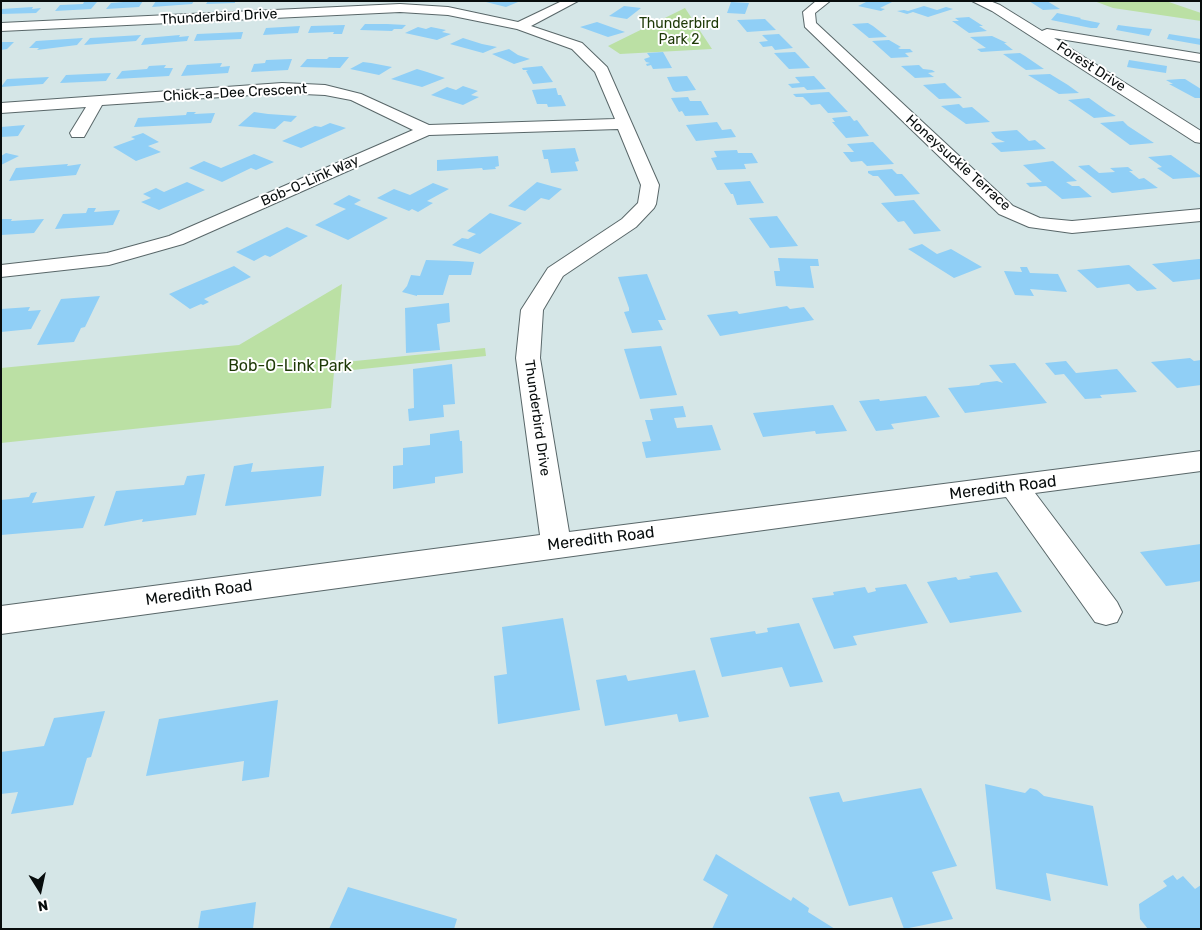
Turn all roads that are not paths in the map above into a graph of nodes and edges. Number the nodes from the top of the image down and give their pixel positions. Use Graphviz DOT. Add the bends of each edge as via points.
graph roads {
  1 [pos="572,1"];
  2 [pos="824,1"];
  3 [pos="978,1"];
  4 [pos="520,26"];
  5 [pos="1,28"];
  6 [pos="1035,32"];
  7 [pos="1201,58"];
  8 [pos="97,101"];
  9 [pos="1,108"];
  10 [pos="624,124"];
  11 [pos="426,130"];
  12 [pos="78,133"];
  13 [pos="1201,138"];
  14 [pos="1201,215"];
  15 [pos="1,271"];
  16 [pos="1201,461"];
  17 [pos="1014,486"];
  18 [pos="556,544"];
  19 [pos="1106,612"];
  20 [pos="1,620"];
  1 -- 4 [label="street"];
  2 -- 14 [label="street, Honeysuckle Terrace" via="809,12 810,24 1006,210 1036,222 1072,227"];
  3 -- 6 [label="street, Forest Drive"];
  4 -- 5 [label="street, Thunderbird Drive" via="448,10 400,8"];
  4 -- 10 [label="street, Thunderbird Drive" via="577,46 602,70"];
  6 -- 7 [label="street"];
  6 -- 13 [label="street, Forest Drive"];
  8 -- 9 [label="street, Chick-a-Dee Crescent"];
  8 -- 11 [label="street, Chick-a-Dee Crescent" via="282,88 325,90 356,97"];
  8 -- 12 [label="street"];
  10 -- 11 [label="street, Bob-O-Link Way"];
  10 -- 18 [label="street, Thunderbird Drive" via="650,185 647,204 629,223 555,272 532,310 528,358"];
  11 -- 15 [label="street, Bob-O-Link Way" via="176,240 109,258"];
  16 -- 17 [label="street, Meredith Road"];
  17 -- 18 [label="street, Meredith Road"];
  17 -- 19 [label="street"];
  18 -- 20 [label="street, Meredith Road"];
}
